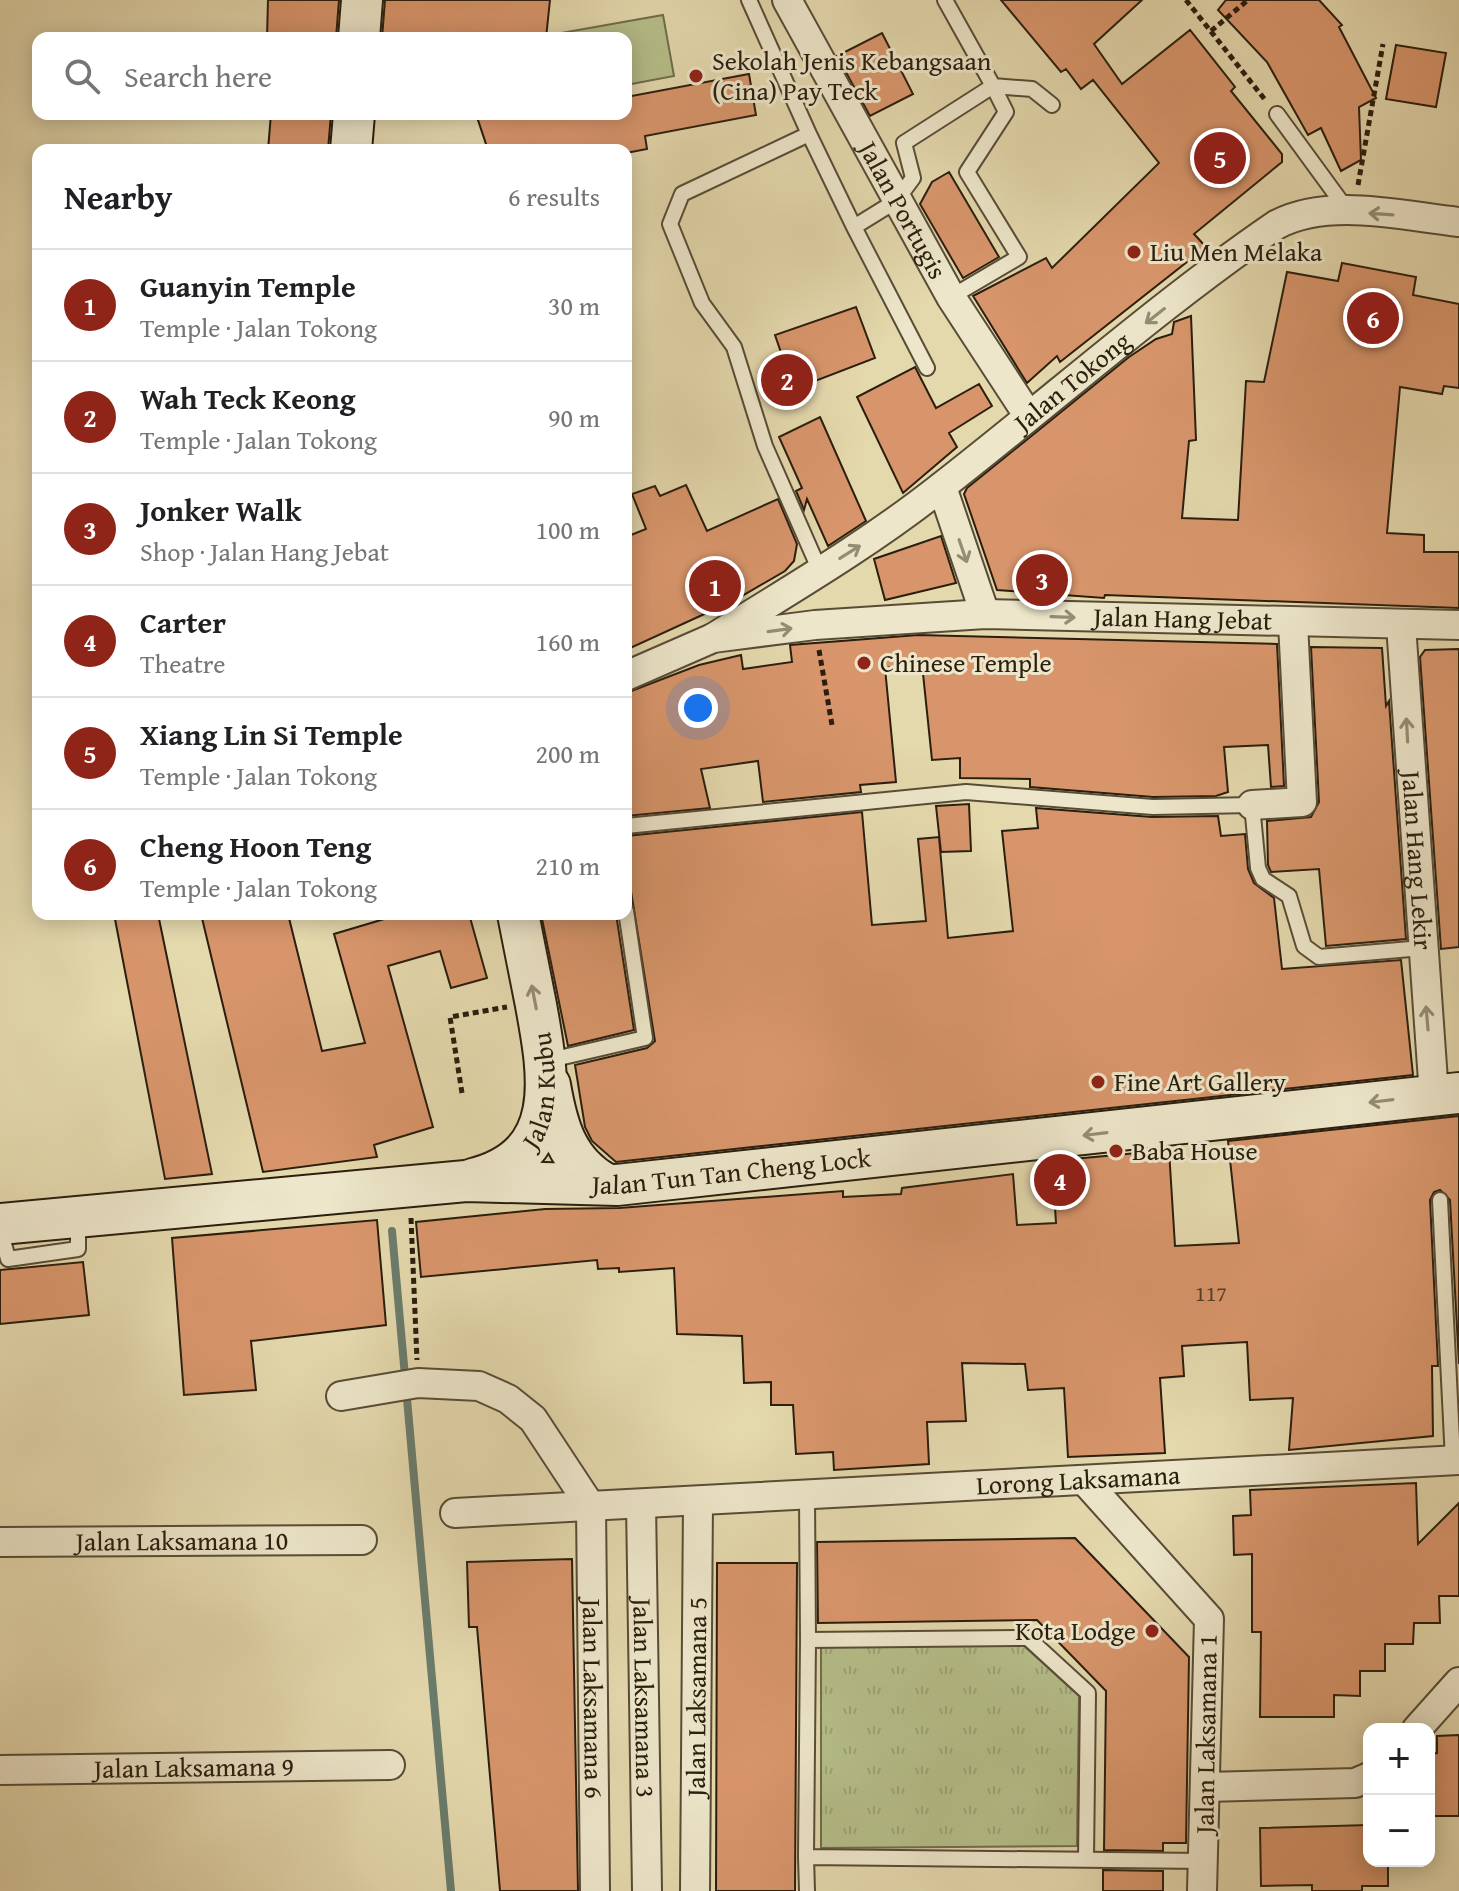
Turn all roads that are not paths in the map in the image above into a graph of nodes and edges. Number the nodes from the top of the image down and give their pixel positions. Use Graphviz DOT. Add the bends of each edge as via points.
graph roads {
  1 [pos="362,0"];
  2 [pos="749,0"];
  3 [pos="787,0"];
  4 [pos="945,0"];
  5 [pos="359,32"];
  6 [pos="993,86"];
  7 [pos="1052,105"];
  8 [pos="1277,114"];
  9 [pos="354,120"];
  10 [pos="809,134"];
  11 [pos="352,144"];
  12 [pos="896,201"];
  13 [pos="1341,207"];
  14 [pos="1459,222"];
  15 [pos="854,227"];
  16 [pos="951,297"];
  17 [pos="927,368"];
  18 [pos="1028,415"];
  19 [pos="942,487"];
  20 [pos="820,571"];
  21 [pos="985,614"];
  22 [pos="1293,623"];
  23 [pos="1401,625"];
  24 [pos="1459,625"];
  25 [pos="713,638"];
  26 [pos="632,673"];
  27 [pos="1252,805"];
  28 [pos="632,825"];
  29 [pos="519,920"];
  30 [pos="627,920"];
  31 [pos="1422,948"];
  32 [pos="547,1067"];
  33 [pos="1446,1094"];
  34 [pos="466,1181"];
  35 [pos="606,1184"];
  36 [pos="1440,1200"];
  37 [pos="0,1226"];
  38 [pos="341,1396"];
  39 [pos="1457,1460"];
  40 [pos="1084,1480"];
  41 [pos="807,1496"];
  42 [pos="698,1502"];
  43 [pos="641,1504"];
  44 [pos="591,1507"];
  45 [pos="455,1513"];
  46 [pos="362,1540"];
  47 [pos="0,1542"];
  48 [pos="808,1640"];
  49 [pos="1459,1682"];
  50 [pos="1422,1723"];
  51 [pos="390,1765"];
  52 [pos="0,1770"];
  53 [pos="1363,1780"];
  54 [pos="1206,1787"];
  55 [pos="806,1857"];
  56 [pos="1086,1859"];
  57 [pos="1203,1861"];
  58 [pos="595,1891"];
  59 [pos="647,1891"];
  60 [pos="695,1891"];
  61 [pos="807,1891"];
  62 [pos="1202,1891"];
  1 -- 5 [label="main road"];
  2 -- 10 [label="lane"];
  3 -- 12 [label="street, Jalan Portugis"];
  4 -- 6 [label="lane"];
  6 -- 7 [label="lane" via="1032,89"];
  6 -- 12 [label="lane" via="904,143 913,178"];
  6 -- 16 [label="lane" via="1006,112 967,172 1019,257"];
  8 -- 13 [label="lane"];
  9 -- 11 [label="main road"];
  10 -- 15 [label="lane"];
  10 -- 20 [label="lane" via="682,194 670,224 702,303 734,347 765,446"];
  12 -- 15 [label="lane"];
  12 -- 16 [label="street, Jalan Portugis"];
  14 -- 13 [label="street, Jalan Tokong, one-way"];
  13 -- 18 [label="street, Jalan Tokong, one-way" via="1276,225"];
  15 -- 17 [label="lane"];
  16 -- 18 [label="street, Jalan Portugis"];
  18 -- 19 [label="street, Jalan Tokong"];
  20 -- 19 [label="street, Jalan Tokong, one-way"];
  19 -- 21 [label="street, one-way"];
  20 -- 25 [label="street, Jalan Tokong"];
  21 -- 22 [label="street, Jalan Hang Jebat, one-way"];
  25 -- 21 [label="street, Jalan Hang Jebat, one-way"];
  22 -- 23 [label="street, Jalan Hang Jebat"];
  22 -- 27 [label="street" via="1302,802"];
  23 -- 24 [label="street, Jalan Hang Jebat"];
  31 -- 23 [label="street, Jalan Hang Lekir, one-way"];
  25 -- 26 [label="street, Jalan Hang Jebat"];
  27 -- 28 [label="lane" via="1153,807 966,792"];
  27 -- 31 [label="lane" via="1258,868 1263,879 1289,896 1304,946 1319,957"];
  32 -- 29 [label="main road, Jalan Kubu, one-way"];
  30 -- 32 [label="lane" via="645,1038"];
  33 -- 31 [label="street, Jalan Hang Lekir, one-way"];
  32 -- 34 [label="main road, Jalan Kubu" via="543,1116 523,1151 505,1167"];
  32 -- 35 [label="main road" via="569,1150 580,1166"];
  33 -- 35 [label="main road, Jalan Tun Tan Cheng Lock, one-way"];
  34 -- 35 [label="main road, Jalan Tun Tan Cheng Lock"];
  34 -- 37 [label="main road, Jalan Tun Tan Cheng Lock"];
  36 -- 39 [label="lane"];
  38 -- 44 [label="street" via="418,1383 479,1386 508,1399 533,1419"];
  39 -- 40 [label="street, Lorong Laksamana"];
  40 -- 41 [label="street, Lorong Laksamana"];
  40 -- 54 [label="street, Jalan Laksamana 1" via="1209,1619"];
  41 -- 42 [label="street, Lorong Laksamana"];
  41 -- 48 [label="lane"];
  42 -- 43 [label="street, Lorong Laksamana"];
  42 -- 60 [label="street, Jalan Laksamana 5"];
  43 -- 44 [label="street, Lorong Laksamana"];
  43 -- 59 [label="street, Jalan Laksamana 3"];
  44 -- 45 [label="street, Lorong Laksamana"];
  44 -- 58 [label="street, Jalan Laksamana 6"];
  46 -- 47 [label="street, Jalan Laksamana 10"];
  48 -- 55 [label="lane"];
  48 -- 56 [label="lane" via="1028,1638 1088,1693"];
  49 -- 50 [label="street"];
  51 -- 52 [label="street, Jalan Laksamana 9"];
  53 -- 54 [label="street"];
  54 -- 57 [label="street, Jalan Laksamana 1"];
  55 -- 56 [label="lane"];
  55 -- 61 [label="lane"];
  56 -- 57 [label="lane"];
  57 -- 62 [label="street, Jalan Laksamana 1"];
}
